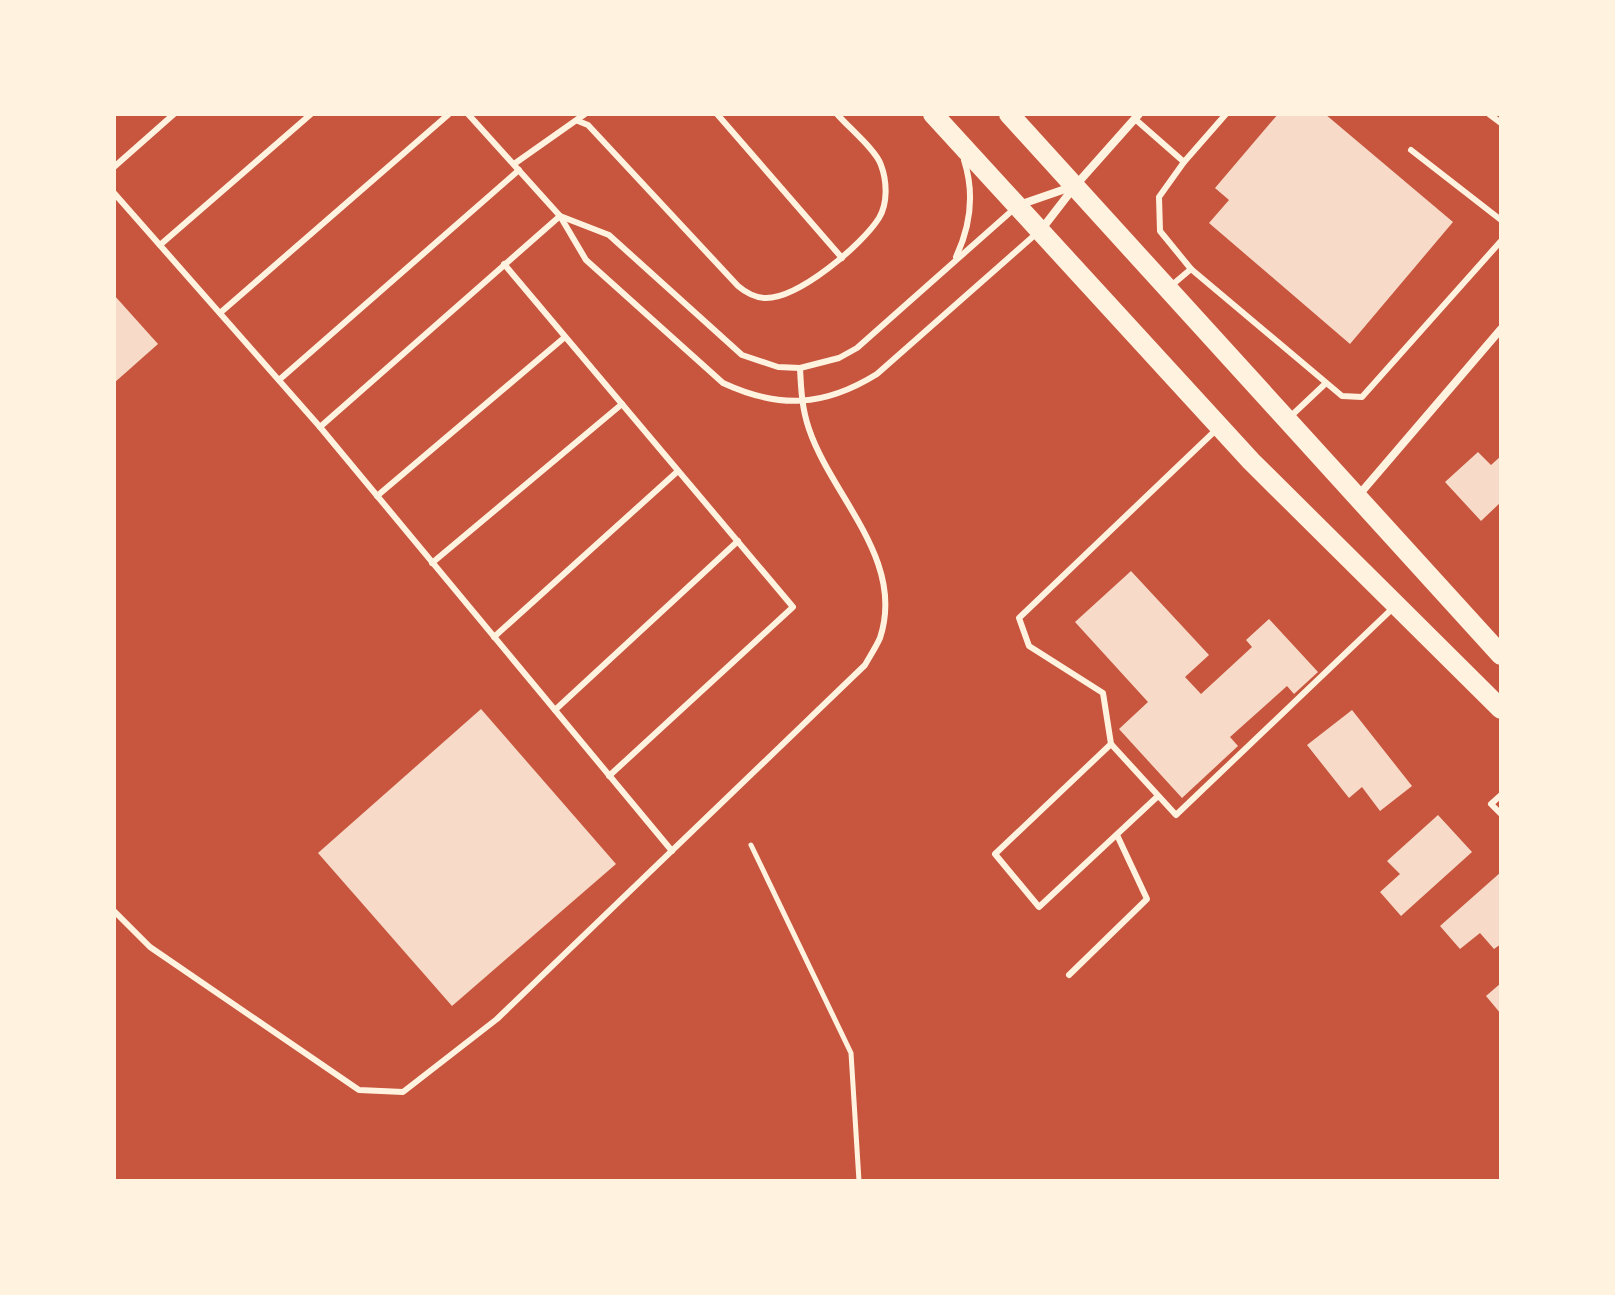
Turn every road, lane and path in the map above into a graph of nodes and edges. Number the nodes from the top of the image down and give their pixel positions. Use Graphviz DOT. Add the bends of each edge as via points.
graph roads {
  1 [pos="174,114"];
  2 [pos="311,114"];
  3 [pos="449,114"];
  4 [pos="468,114"];
  5 [pos="585,114"];
  6 [pos="717,114"];
  7 [pos="837,114"];
  8 [pos="933,114"];
  9 [pos="1226,114"];
  10 [pos="1489,114"];
  11 [pos="1010,115"];
  12 [pos="1137,116"];
  13 [pos="578,121"];
  14 [pos="1501,123"];
  15 [pos="958,141"];
  16 [pos="1411,150"];
  17 [pos="1184,162"];
  18 [pos="114,167"];
  19 [pos="516,167"];
  20 [pos="1075,186"];
  21 [pos="114,193"];
  22 [pos="1017,205"];
  23 [pos="560,216"];
  24 [pos="1501,220"];
  25 [pos="1040,230"];
  26 [pos="1501,241"];
  27 [pos="160,245"];
  28 [pos="842,258"];
  29 [pos="953,262"];
  30 [pos="504,264"];
  31 [pos="1191,269"];
  32 [pos="1169,288"];
  33 [pos="220,313"];
  34 [pos="1501,329"];
  35 [pos="565,337"];
  36 [pos="800,368"];
  37 [pos="279,380"];
  38 [pos="1326,383"];
  39 [pos="802,402"];
  40 [pos="622,404"];
  41 [pos="1288,419"];
  42 [pos="320,427"];
  43 [pos="1220,427"];
  44 [pos="678,471"];
  45 [pos="377,496"];
  46 [pos="1358,496"];
  47 [pos="738,541"];
  48 [pos="432,563"];
  49 [pos="1395,606"];
  50 [pos="494,637"];
  51 [pos="1501,655"];
  52 [pos="1501,709"];
  53 [pos="555,710"];
  54 [pos="1111,744"];
  55 [pos="609,776"];
  56 [pos="1501,795"];
  57 [pos="1158,796"];
  58 [pos="1501,814"];
  59 [pos="1117,835"];
  60 [pos="751,845"];
  61 [pos="672,851"];
  62 [pos="114,911"];
  63 [pos="1069,975"];
  64 [pos="859,1181"];
  1 -- 18 [label="lane"];
  2 -- 27 [label="lane"];
  3 -- 33 [label="lane"];
  4 -- 19 [label="lane"];
  5 -- 13 [label="lane"];
  6 -- 28 [label="lane"];
  7 -- 28 [label="lane" via="881,163 887,197 880,217"];
  8 -- 15 [label="main road"];
  9 -- 17 [label="lane"];
  10 -- 14 [label="lane"];
  11 -- 20 [label="main road"];
  12 -- 17 [label="lane"];
  12 -- 20 [label="street"];
  13 -- 19 [label="lane"];
  13 -- 28 [label="lane" via="588,125 747,293 766,298 799,288"];
  15 -- 22 [label="main road"];
  15 -- 29 [label="lane" via="971,208"];
  16 -- 24 [label="lane"];
  17 -- 31 [label="lane" via="1159,197 1160,231"];
  19 -- 23 [label="lane"];
  19 -- 37 [label="lane"];
  20 -- 22 [label="street"];
  20 -- 25 [label="street"];
  20 -- 32 [label="main road"];
  21 -- 27 [label="lane"];
  22 -- 25 [label="main road"];
  22 -- 29 [label="lane"];
  23 -- 30 [label="lane"];
  23 -- 36 [label="lane" via="609,235 742,355"];
  23 -- 39 [label="lane" via="586,260 723,383 748,395"];
  25 -- 39 [label="lane" via="877,374 842,393"];
  25 -- 43 [label="main road"];
  26 -- 38 [label="lane" via="1362,397 1342,396"];
  27 -- 33 [label="lane"];
  29 -- 36 [label="lane" via="857,348 830,362"];
  30 -- 35 [label="lane"];
  30 -- 42 [label="lane"];
  31 -- 32 [label="lane"];
  31 -- 38 [label="lane"];
  32 -- 41 [label="main road"];
  33 -- 37 [label="lane"];
  34 -- 46 [label="street"];
  35 -- 40 [label="lane"];
  35 -- 45 [label="lane"];
  36 -- 39 [label="lane"];
  37 -- 42 [label="lane"];
  38 -- 41 [label="lane"];
  39 -- 61 [label="lane" via="821,456 877,560 886,610 879,639 865,665"];
  40 -- 44 [label="lane"];
  40 -- 48 [label="lane"];
  41 -- 46 [label="main road"];
  42 -- 45 [label="lane"];
  43 -- 49 [label="main road"];
  43 -- 54 [label="lane" via="1019,618 1029,646 1103,693"];
  44 -- 47 [label="lane"];
  44 -- 50 [label="lane"];
  45 -- 48 [label="lane"];
  46 -- 51 [label="main road"];
  47 -- 53 [label="lane"];
  47 -- 55 [label="lane" via="793,607"];
  48 -- 50 [label="lane"];
  49 -- 52 [label="main road"];
  49 -- 57 [label="lane" via="1176,815"];
  50 -- 53 [label="lane"];
  53 -- 55 [label="lane"];
  54 -- 57 [label="lane"];
  54 -- 59 [label="lane" via="995,854 1039,907"];
  55 -- 61 [label="lane"];
  56 -- 58 [label="lane" via="1491,804"];
  57 -- 59 [label="lane"];
  59 -- 63 [label="lane" via="1147,899"];
  60 -- 64 [label="path" via="851,1053"];
  61 -- 62 [label="lane" via="497,1019 403,1092 359,1090 150,947"];
}
